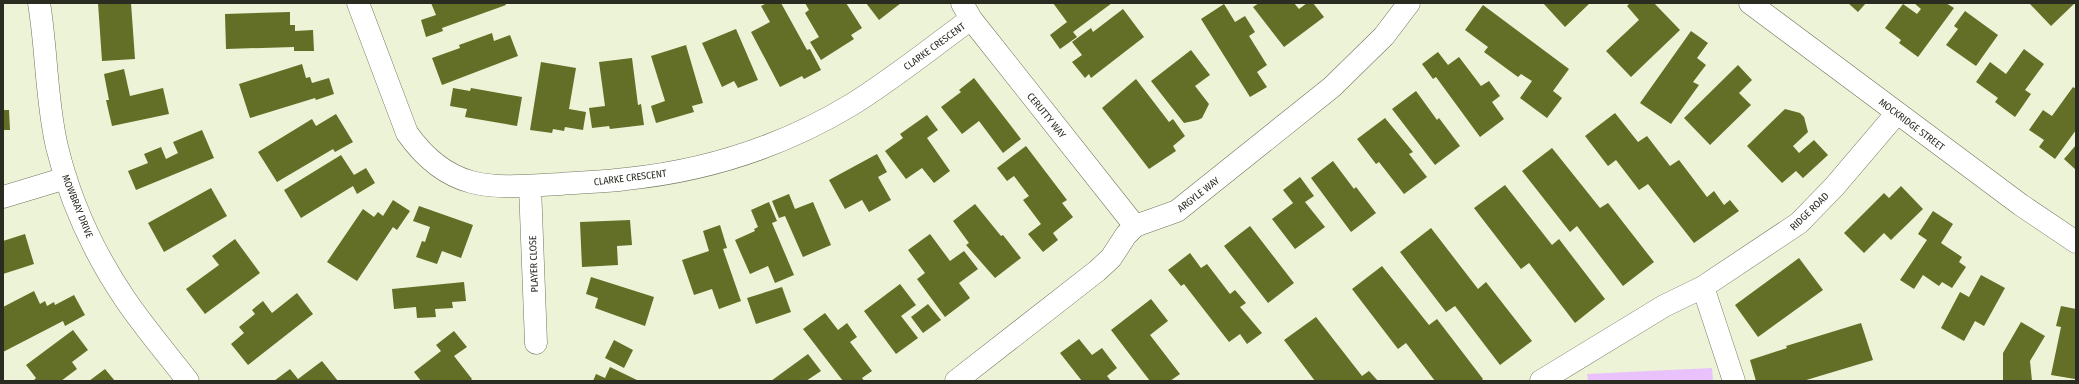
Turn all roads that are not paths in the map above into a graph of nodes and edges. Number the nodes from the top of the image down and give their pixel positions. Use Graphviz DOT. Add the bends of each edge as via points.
graph roads {
  1 [pos="39,3"];
  2 [pos="358,3"];
  3 [pos="1409,3"];
  4 [pos="1750,3"];
  5 [pos="1773,10"];
  6 [pos="967,11"];
  7 [pos="1897,113"];
  8 [pos="66,178"];
  9 [pos="530,186"];
  10 [pos="3,197"];
  11 [pos="1136,226"];
  12 [pos="2076,242"];
  13 [pos="1703,287"];
  14 [pos="536,343"];
  15 [pos="188,381"];
  16 [pos="956,381"];
  17 [pos="1541,381"];
  18 [pos="1734,381"];
  1 -- 8 [label="street, MOWBRAY DRIVE" via="53,126"];
  2 -- 9 [label="street, CLARKE CRESCENT" via="399,116 418,149 444,171 471,183 487,186"];
  3 -- 11 [label="street, ARGYLE WAY" via="1384,36 1332,87 1176,211"];
  4 -- 5 [label="street, MOCKRIDGE STREET"];
  5 -- 7 [label="street, MOCKRIDGE STREET"];
  6 -- 9 [label="street, CLARKE CRESCENT" via="850,106 766,147 712,164 658,175"];
  6 -- 11 [label="street, CERUTTY WAY"];
  7 -- 12 [label="street, MOCKRIDGE STREET" via="2021,205"];
  7 -- 13 [label="street, RIDGE ROAD" via="1834,187 1799,223"];
  8 -- 10 [label="street"];
  8 -- 15 [label="street, MOWBRAY DRIVE" via="102,261 129,305"];
  9 -- 14 [label="street, PLAYER CLOSE"];
  11 -- 16 [label="street, ARGYLE WAY" via="1126,235 1111,258 1097,271"];
  13 -- 17 [label="street, RIDGE ROAD" via="1664,306"];
  13 -- 18 [label="street"];
}
